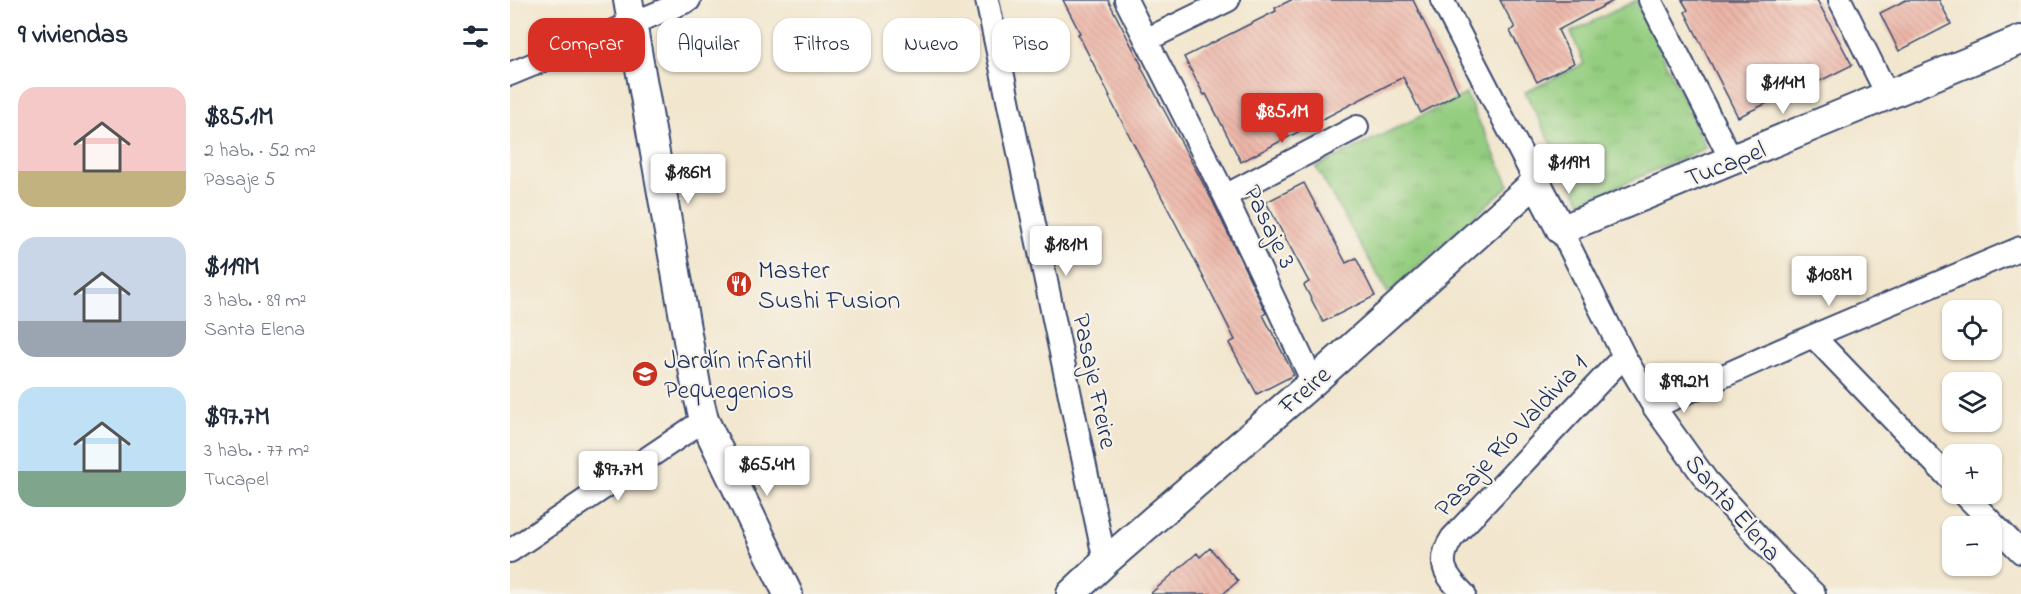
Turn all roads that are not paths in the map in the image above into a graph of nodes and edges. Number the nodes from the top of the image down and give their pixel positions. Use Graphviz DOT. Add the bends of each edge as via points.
graph roads {
  1 [pos="689,0"];
  2 [pos="987,0"];
  3 [pos="1126,0"];
  4 [pos="1228,0"];
  5 [pos="1442,0"];
  6 [pos="1650,0"];
  7 [pos="1840,0"];
  8 [pos="630,12"];
  9 [pos="2021,39"];
  10 [pos="1146,40"];
  11 [pos="510,75"];
  12 [pos="1888,96"];
  13 [pos="1357,127"];
  14 [pos="1732,161"];
  15 [pos="1536,182"];
  16 [pos="1226,196"];
  17 [pos="1561,230"];
  18 [pos="2021,248"];
  19 [pos="1813,336"];
  20 [pos="1624,356"];
  21 [pos="1313,382"];
  22 [pos="1654,407"];
  23 [pos="704,420"];
  24 [pos="1942,471"];
  25 [pos="1974,504"];
  26 [pos="510,551"];
  27 [pos="2021,552"];
  28 [pos="1105,562"];
  29 [pos="788,594"];
  30 [pos="1071,594"];
  31 [pos="1464,594"];
  32 [pos="1814,594"];
  1 -- 8 [label="street"];
  2 -- 28 [label="street, Pasaje Freire"];
  3 -- 10 [label="street, Pasaje 3"];
  4 -- 10 [label="street"];
  5 -- 15 [label="street, Santa Elena"];
  6 -- 14 [label="street"];
  7 -- 12 [label="street"];
  8 -- 11 [label="street"];
  8 -- 23 [label="street"];
  9 -- 12 [label="street, Tucapel"];
  10 -- 16 [label="street, Pasaje 3"];
  12 -- 14 [label="street, Tucapel"];
  13 -- 16 [label="street"];
  14 -- 17 [label="street, Tucapel"];
  15 -- 17 [label="street, Santa Elena"];
  15 -- 21 [label="street, Freire"];
  16 -- 21 [label="street, Pasaje 3"];
  17 -- 20 [label="street, Santa Elena"];
  18 -- 19 [label="street"];
  19 -- 22 [label="street"];
  19 -- 24 [label="street"];
  20 -- 22 [label="street, Santa Elena"];
  20 -- 31 [label="street, Pasaje Río Valdivia 1" via="1452,537 1443,556 1444,569"];
  21 -- 28 [label="street, Freire"];
  22 -- 32 [label="street, Santa Elena" via="1707,481"];
  23 -- 26 [label="street"];
  23 -- 29 [label="street"];
  25 -- 27 [label="street"];
  28 -- 30 [label="street, Freire"];
}
